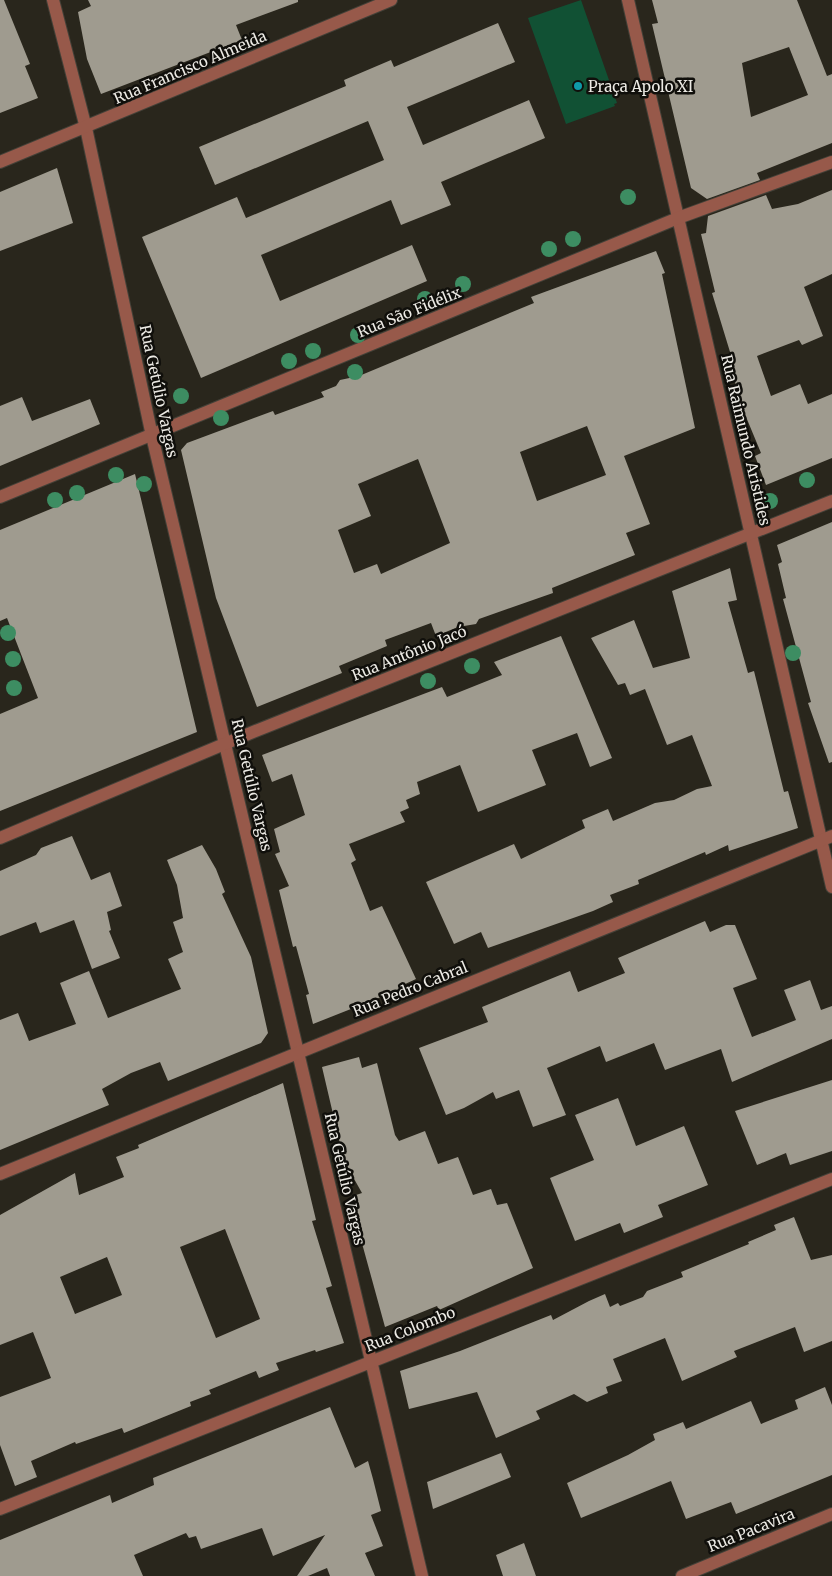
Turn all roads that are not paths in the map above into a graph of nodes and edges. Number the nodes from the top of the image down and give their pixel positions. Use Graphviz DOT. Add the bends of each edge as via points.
graph roads {
  1 [pos="53,0"];
  2 [pos="391,0"];
  3 [pos="628,0"];
  4 [pos="86,128"];
  5 [pos="0,162"];
  6 [pos="832,162"];
  7 [pos="678,218"];
  8 [pos="152,436"];
  9 [pos="0,497"];
  10 [pos="832,501"];
  11 [pos="752,533"];
  12 [pos="226,744"];
  13 [pos="0,838"];
  14 [pos="827,838"];
  15 [pos="832,887"];
  16 [pos="299,1052"];
  17 [pos="0,1174"];
  18 [pos="832,1179"];
  19 [pos="371,1362"];
  20 [pos="0,1509"];
  21 [pos="832,1514"];
  22 [pos="422,1576"];
  23 [pos="682,1576"];
  1 -- 4 [label="street, Rua Getúlio Vargas"];
  2 -- 4 [label="street, Rua Francisco Almeida"];
  3 -- 7 [label="street, Rua Raimundo Aristides"];
  4 -- 5 [label="street, Rua Francisco Almeida"];
  4 -- 8 [label="street, Rua Getúlio Vargas"];
  6 -- 7 [label="street, Rua São Fidélix"];
  7 -- 8 [label="street, Rua São Fidélix"];
  7 -- 11 [label="street, Rua Raimundo Aristides"];
  8 -- 9 [label="street, Rua São Fidélix"];
  8 -- 12 [label="street, Rua Getúlio Vargas"];
  10 -- 11 [label="street, Rua Antônio Jacó"];
  11 -- 12 [label="street, Rua Antônio Jacó"];
  11 -- 14 [label="street, Rua Raimundo Aristides"];
  12 -- 13 [label="street, Rua Antônio Jacó"];
  12 -- 16 [label="street, Rua Getúlio Vargas"];
  14 -- 15 [label="street, Rua Raimundo Aristides"];
  14 -- 16 [label="street, Rua Pedro Cabral"];
  16 -- 17 [label="street, Rua Pedro Cabral"];
  16 -- 19 [label="street, Rua Getúlio Vargas"];
  18 -- 19 [label="street, Rua Colombo"];
  19 -- 20 [label="street, Rua Colombo"];
  19 -- 22 [label="street, Rua Getúlio Vargas"];
  21 -- 23 [label="street, Rua Pacavira"];
}
